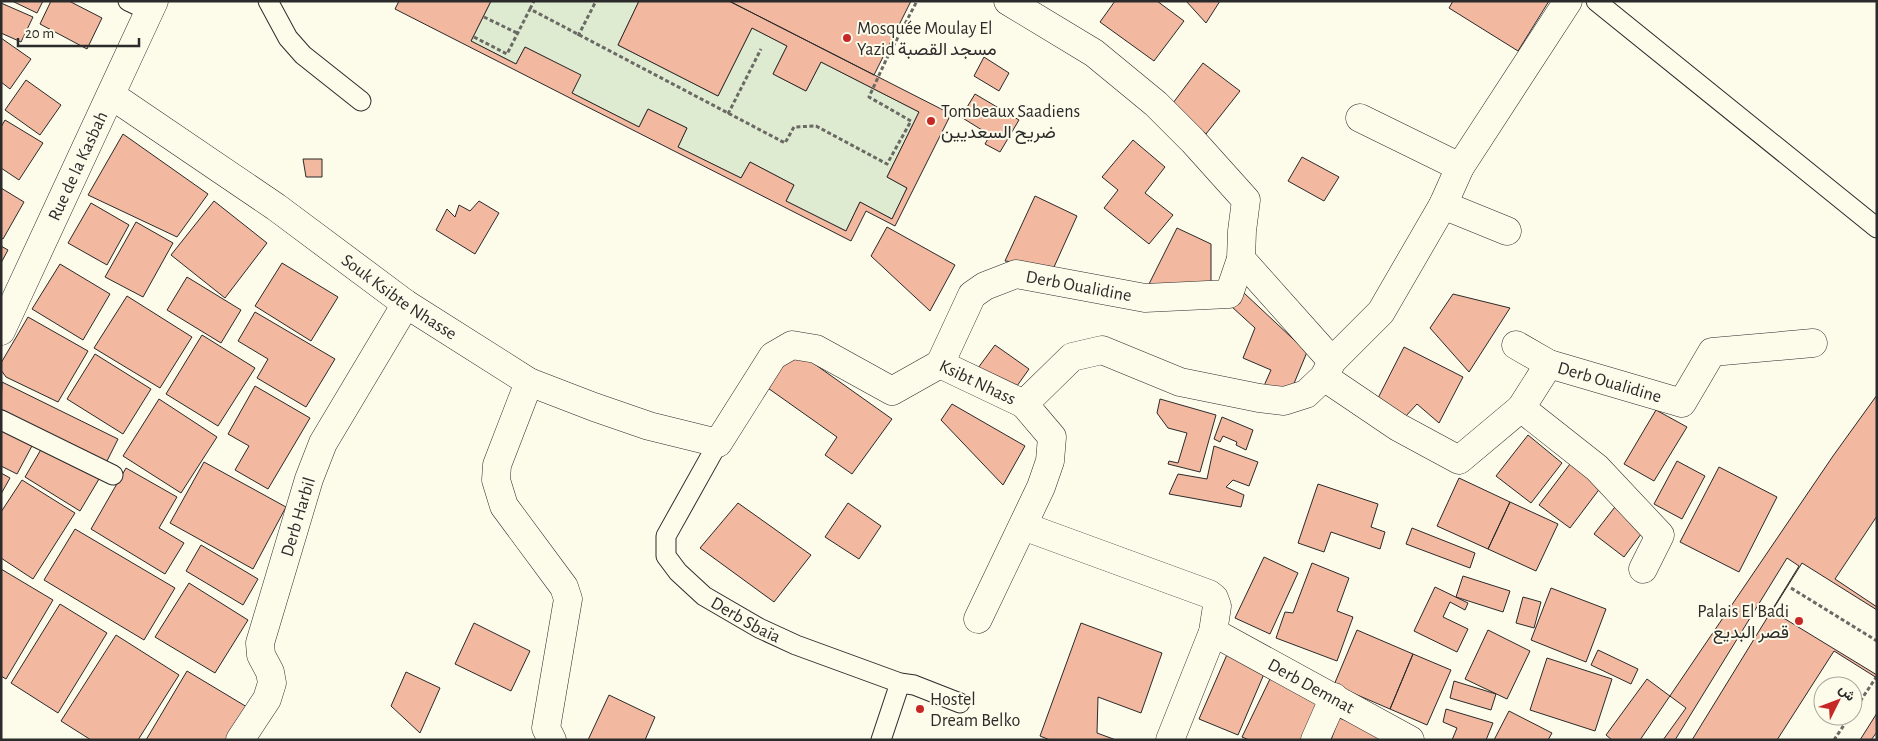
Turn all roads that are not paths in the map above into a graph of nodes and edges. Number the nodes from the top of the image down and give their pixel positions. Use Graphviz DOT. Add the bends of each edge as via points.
graph roads {
  1 [pos="268,1"];
  2 [pos="1008,1"];
  3 [pos="1568,1"];
  4 [pos="1596,1"];
  5 [pos="144,4"];
  6 [pos="111,95"];
  7 [pos="361,101"];
  8 [pos="1360,118"];
  9 [pos="1460,168"];
  10 [pos="1443,205"];
  11 [pos="1877,228"];
  12 [pos="1507,231"];
  13 [pos="1241,259"];
  14 [pos="406,304"];
  15 [pos="1,331"];
  16 [pos="1813,343"];
  17 [pos="1516,345"];
  18 [pos="940,364"];
  19 [pos="1549,364"];
  20 [pos="1321,377"];
  21 [pos="529,382"];
  22 [pos="1024,404"];
  23 [pos="1521,408"];
  24 [pos="1,420"];
  25 [pos="718,443"];
  26 [pos="113,475"];
  27 [pos="1023,526"];
  28 [pos="1643,569"];
  29 [pos="978,619"];
  30 [pos="1213,632"];
  31 [pos="900,683"];
  32 [pos="1334,697"];
  33 [pos="960,703"];
  34 [pos="240,740"];
  35 [pos="552,740"];
  36 [pos="881,740"];
  37 [pos="1170,740"];
  38 [pos="1315,740"];
  39 [pos="1410,740"];
  1 -- 7 [label="lane" via="288,38"];
  2 -- 13 [label="street, Derb Oualidine" via="1094,53 1156,104 1193,140 1246,200"];
  3 -- 9 [label="street"];
  4 -- 11 [label="lane"];
  5 -- 6 [label="street, Rue de la Kasbah"];
  6 -- 14 [label="street, Souk Ksibte Nhasse" via="276,207"];
  6 -- 15 [label="street, Rue de la Kasbah"];
  8 -- 9 [label="street"];
  9 -- 10 [label="street"];
  10 -- 12 [label="street"];
  10 -- 20 [label="street" via="1381,312"];
  13 -- 18 [label="street, Derb Oualidine" via="1229,294 1202,296 1145,298 1016,274 985,286 972,295"];
  13 -- 20 [label="street, Derb Oualidine"];
  14 -- 21 [label="street, Souk Ksibte Nhasse"];
  14 -- 34 [label="street, Derb Harbil" via="323,443 309,479 260,643 272,683 267,699"];
  16 -- 19 [label="street, Derb Oualidine" via="1712,352 1682,403"];
  17 -- 19 [label="street"];
  18 -- 22 [label="street, Ksibt Nhass"];
  18 -- 25 [label="street, Ksibt Nhass" via="892,391 816,349 792,344 773,356"];
  19 -- 23 [label="street, Derb Oualidine"];
  20 -- 22 [label="street, Ksibt Nhass" via="1284,401 1259,398 1180,382 1102,350 1072,357"];
  20 -- 23 [label="street, Derb Oualidine" via="1398,427 1459,460"];
  21 -- 25 [label="street, Souk Ksibte Nhasse" via="649,426"];
  21 -- 35 [label="street" via="497,465 496,480 504,506 564,587 568,599 546,728"];
  22 -- 27 [label="street" via="1052,437 1050,462"];
  23 -- 28 [label="street" via="1597,468 1660,535"];
  24 -- 26 [label="lane"];
  25 -- 31 [label="lane, Derb Sbaïa" via="666,536 666,556 678,572 704,596 759,628"];
  27 -- 29 [label="street"];
  27 -- 30 [label="street" via="1209,594 1217,606"];
  30 -- 32 [label="street, Derb Demnat"];
  30 -- 37 [label="street"];
  31 -- 33 [label="lane, Derb Sbaïa" via="914,685"];
  31 -- 36 [label="lane"];
  32 -- 38 [label="street"];
  32 -- 39 [label="street, Derb Demnat"];
}
